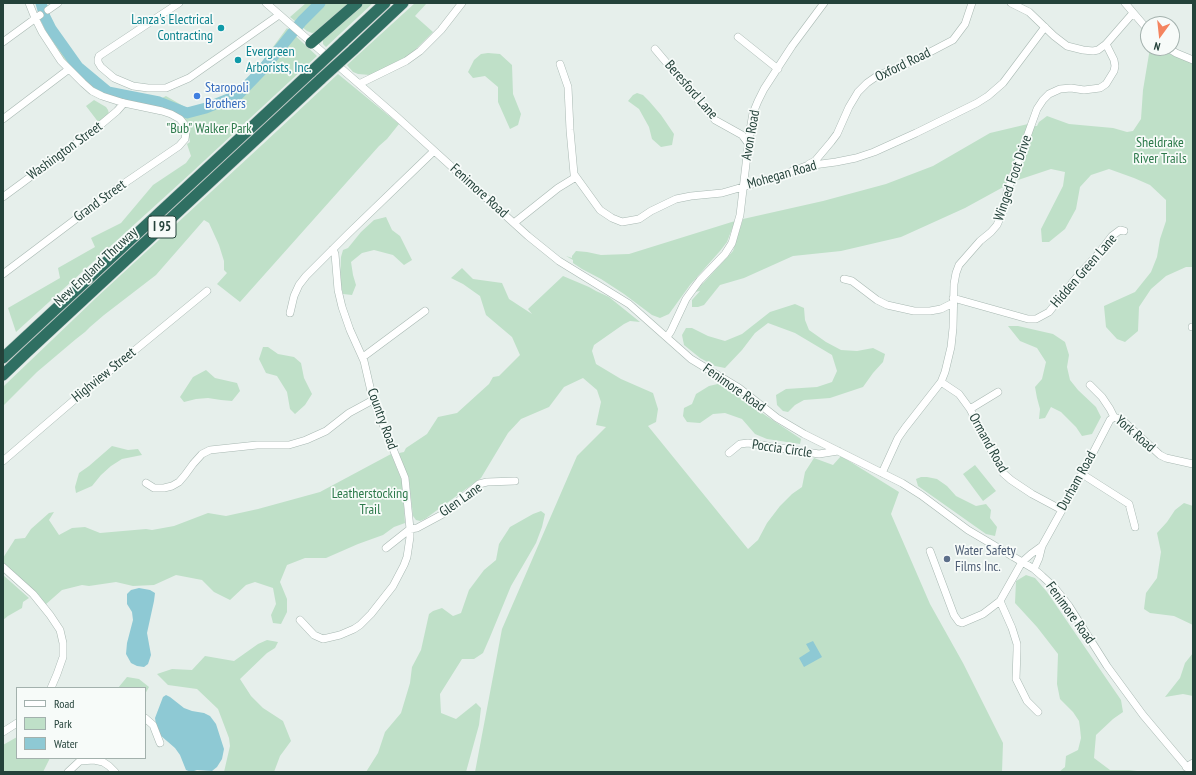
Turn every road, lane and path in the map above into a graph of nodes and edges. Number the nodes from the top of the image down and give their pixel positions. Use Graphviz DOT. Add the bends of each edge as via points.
graph roads {
  1 [pos="29,3"];
  2 [pos="58,3"];
  3 [pos="179,3"];
  4 [pos="266,3"];
  5 [pos="357,3"];
  6 [pos="385,3"];
  7 [pos="403,3"];
  8 [pos="462,3"];
  9 [pos="824,3"];
  10 [pos="972,3"];
  11 [pos="1011,3"];
  12 [pos="1125,3"];
  13 [pos="48,10"];
  14 [pos="1133,13"];
  15 [pos="279,15"];
  16 [pos="38,17"];
  17 [pos="1140,21"];
  18 [pos="1045,27"];
  19 [pos="738,37"];
  20 [pos="3,42"];
  21 [pos="311,43"];
  22 [pos="1106,44"];
  23 [pos="655,49"];
  24 [pos="1180,55"];
  25 [pos="1193,60"];
  26 [pos="560,64"];
  27 [pos="69,69"];
  28 [pos="778,69"];
  29 [pos="359,84"];
  30 [pos="124,103"];
  31 [pos="3,119"];
  32 [pos="748,142"];
  33 [pos="434,151"];
  34 [pos="806,166"];
  35 [pos="576,177"];
  36 [pos="744,186"];
  37 [pos="3,197"];
  38 [pos="514,223"];
  39 [pos="1124,231"];
  40 [pos="333,249"];
  41 [pos="3,274"];
  42 [pos="844,279"];
  43 [pos="206,291"];
  44 [pos="953,301"];
  45 [pos="425,312"];
  46 [pos="290,313"];
  47 [pos="667,337"];
  48 [pos="363,357"];
  49 [pos="3,358"];
  50 [pos="3,375"];
  51 [pos="941,382"];
  52 [pos="1090,385"];
  53 [pos="998,392"];
  54 [pos="373,400"];
  55 [pos="970,409"];
  56 [pos="1114,417"];
  57 [pos="838,451"];
  58 [pos="729,453"];
  59 [pos="3,461"];
  60 [pos="1193,464"];
  61 [pos="882,473"];
  62 [pos="1082,474"];
  63 [pos="514,481"];
  64 [pos="146,483"];
  65 [pos="1062,510"];
  66 [pos="1135,527"];
  67 [pos="410,530"];
  68 [pos="1042,546"];
  69 [pos="386,548"];
  70 [pos="930,551"];
  71 [pos="1022,562"];
  72 [pos="3,567"];
  73 [pos="1034,569"];
  74 [pos="1000,602"];
  75 [pos="300,620"];
  76 [pos="51,687"];
  77 [pos="1038,712"];
  78 [pos="146,719"];
  79 [pos="16,724"];
  80 [pos="3,732"];
  81 [pos="160,743"];
  82 [pos="82,760"];
  83 [pos="1193,763"];
  84 [pos="1188,769"];
  85 [pos="68,772"];
  86 [pos="115,772"];
  1 -- 16 [label="street"];
  2 -- 13 [label="street"];
  3 -- 15 [label="street" via="103,53 99,56 98,62 114,78 133,86 166,88 189,78"];
  4 -- 15 [label="street, Fenimore Road"];
  5 -- 21 [label="highway"];
  6 -- 49 [label="highway, New England Thruway / I 95, bridge"];
  7 -- 50 [label="highway, New England Thruway / I 95, bridge"];
  8 -- 29 [label="street" via="420,51"];
  9 -- 28 [label="street, Avon Road"];
  10 -- 34 [label="street, Oxford Road" via="965,24 953,40 867,83 852,102 832,142 815,161"];
  11 -- 18 [label="street" via="1029,12"];
  12 -- 14 [label="street"];
  14 -- 17 [label="street"];
  14 -- 22 [label="street"];
  15 -- 21 [label="street, Fenimore Road"];
  16 -- 20 [label="street"];
  16 -- 27 [label="street" via="42,32"];
  18 -- 22 [label="street" via="1067,46 1093,52"];
  18 -- 34 [label="street, Mohegan Road" via="1003,83 977,103 874,152 856,158"];
  19 -- 28 [label="street"];
  21 -- 29 [label="street, Fenimore Road"];
  22 -- 44 [label="street, Winged Foot Drive" via="1115,66 1106,84 1100,88 1060,90 1049,94 1037,109 997,225 959,265"];
  23 -- 32 [label="street, Beresford Lane" via="715,120 742,135"];
  24 -- 25 [label="street"];
  26 -- 35 [label="street" via="568,87 572,158"];
  27 -- 30 [label="street" via="92,91"];
  27 -- 31 [label="street"];
  28 -- 32 [label="street, Avon Road" via="764,89 753,113"];
  29 -- 33 [label="street, Fenimore Road"];
  30 -- 37 [label="street, Washington Street" via="98,128"];
  30 -- 41 [label="street, Grand Street" via="162,111 180,119 186,131 185,139 179,146 113,191"];
  32 -- 36 [label="street, Avon Road"];
  33 -- 38 [label="street, Fenimore Road"];
  33 -- 40 [label="street"];
  34 -- 36 [label="street, Mohegan Road"];
  35 -- 36 [label="street, Mohegan Road" via="600,210 622,222 640,219 676,199 722,193"];
  35 -- 38 [label="street"];
  36 -- 47 [label="street, Avon Road" via="740,215 732,243 686,299"];
  38 -- 47 [label="street, Fenimore Road" via="559,261 629,304"];
  39 -- 44 [label="street, Hidden Green Lane" via="1120,230 1112,236 1049,312 1036,319"];
  40 -- 46 [label="street" via="299,285"];
  40 -- 48 [label="street, Country Road" via="342,307"];
  42 -- 44 [label="street" via="852,281 877,300 894,307 930,311"];
  43 -- 59 [label="street, Highview Street"];
  44 -- 51 [label="street, Winged Foot Drive" via="951,347"];
  45 -- 48 [label="street"];
  47 -- 57 [label="street, Fenimore Road" via="691,359 739,388 777,418"];
  48 -- 54 [label="street, Country Road"];
  51 -- 55 [label="street, Ormand Road" via="959,394"];
  51 -- 61 [label="street, Winged Foot Drive" via="898,438"];
  52 -- 56 [label="street, York Road" via="1102,397"];
  53 -- 55 [label="street"];
  54 -- 64 [label="street" via="349,413 326,431 306,440 289,446 257,445 210,450 202,454 182,479 172,486 154,488"];
  54 -- 67 [label="street, Country Road" via="405,478"];
  55 -- 65 [label="street, Ormand Road" via="1003,473 1032,494"];
  56 -- 60 [label="street, York Road" via="1122,420 1160,455"];
  56 -- 62 [label="street, Durham Road" via="1110,420"];
  57 -- 58 [label="street, Poccia Circle" via="815,454 748,443 740,444"];
  57 -- 61 [label="street, Fenimore Road"];
  61 -- 71 [label="street, Fenimore Road" via="921,495 968,530"];
  62 -- 65 [label="street, Durham Road"];
  62 -- 66 [label="street" via="1129,504"];
  63 -- 67 [label="street, Glen Lane" via="479,484 443,514"];
  65 -- 68 [label="street, Durham Road"];
  67 -- 69 [label="street, Glen Lane"];
  67 -- 75 [label="street, Country Road" via="407,556 393,586 360,625 340,635 323,638 314,635"];
  68 -- 71 [label="street, Durham Road"];
  68 -- 73 [label="street, Durham Road"];
  70 -- 74 [label="street" via="958,622 962,623 983,614"];
  71 -- 73 [label="street, Fenimore Road"];
  71 -- 74 [label="street"];
  72 -- 76 [label="street" via="33,594 60,630 63,657"];
  73 -- 84 [label="street, Fenimore Road" via="1054,587 1069,606 1134,703"];
  74 -- 77 [label="street" via="1017,644 1016,679 1027,701"];
  78 -- 81 [label="street" via="153,725"];
  79 -- 80 [label="street"];
  82 -- 85 [label="street"];
  82 -- 86 [label="street" via="103,762"];
  83 -- 84 [label="street"];
}
